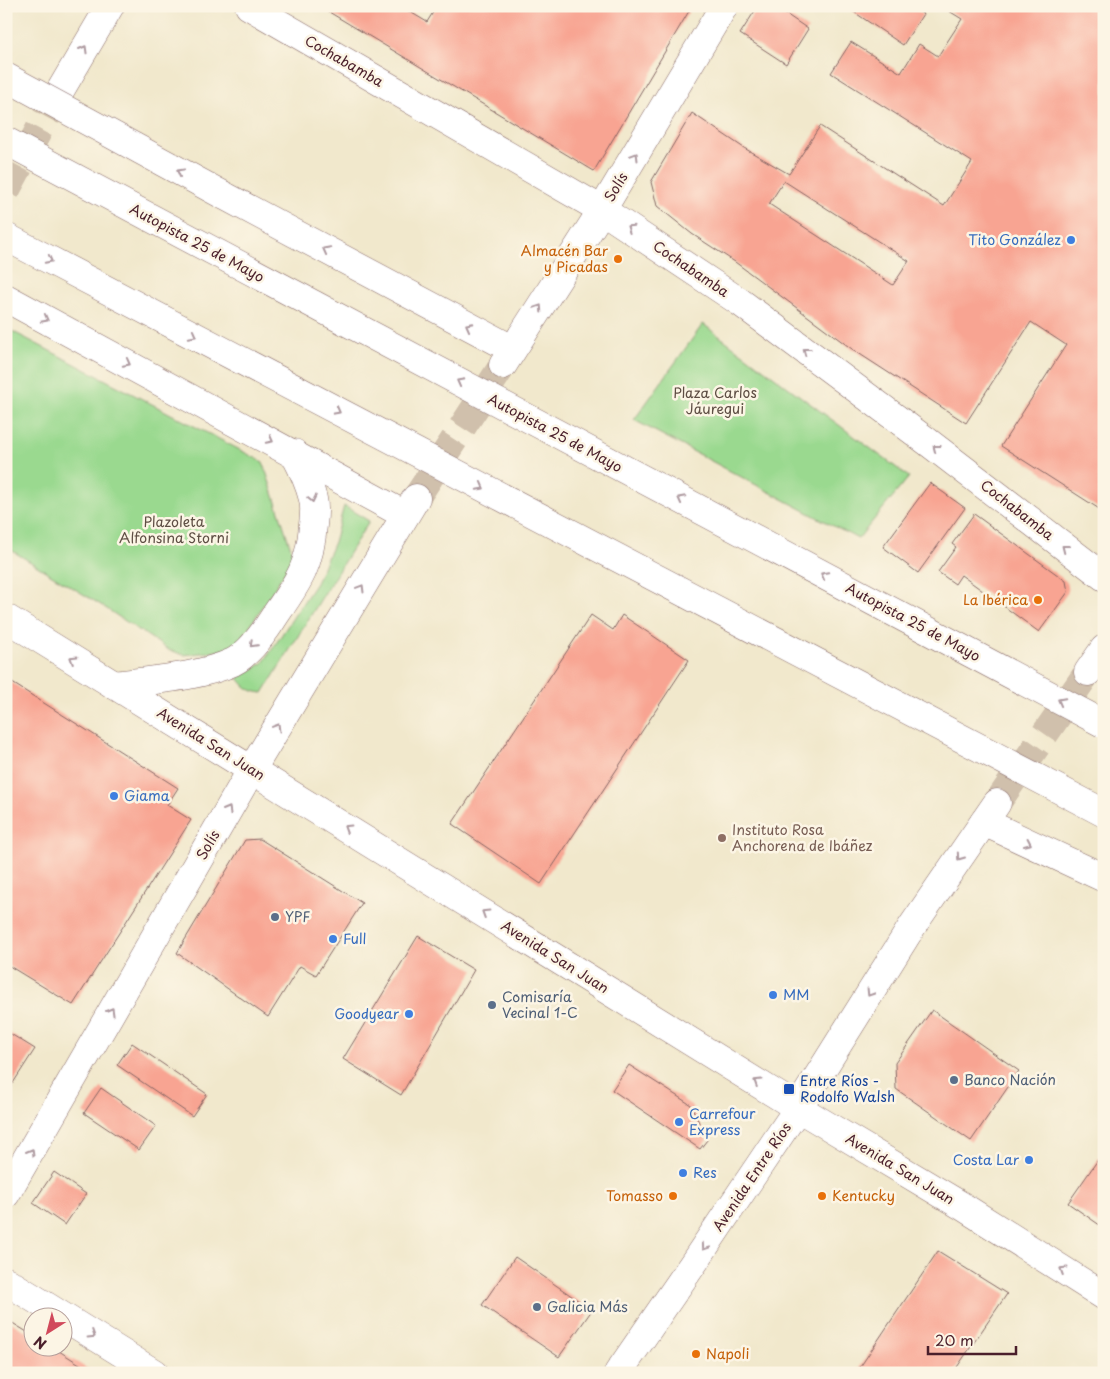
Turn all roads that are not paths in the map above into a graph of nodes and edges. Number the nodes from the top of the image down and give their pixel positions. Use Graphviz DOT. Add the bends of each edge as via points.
graph roads {
  1 [pos="110,6"];
  2 [pos="249,6"];
  3 [pos="724,6"];
  4 [pos="6,77"];
  5 [pos="60,91"];
  6 [pos="6,141"];
  7 [pos="602,210"];
  8 [pos="6,237"];
  9 [pos="6,298"];
  10 [pos="294,454"];
  11 [pos="1104,577"];
  12 [pos="6,618"];
  13 [pos="1104,649"];
  14 [pos="1088,672"];
  15 [pos="114,685"];
  16 [pos="1104,724"];
  17 [pos="252,769"];
  18 [pos="1104,813"];
  19 [pos="1104,878"];
  20 [pos="798,1108"];
  21 [pos="6,1194"];
  22 [pos="6,1281"];
  23 [pos="1104,1296"];
  24 [pos="154,1373"];
  25 [pos="618,1373"];
  5 -- 1 [label="main road, one-way"];
  2 -- 7 [label="main road, Cochabamba"];
  7 -- 3 [label="main road, Solís, one-way"];
  4 -- 7 [label="main road, Solís, bridge" via="223,195 508,357"];
  16 -- 6 [label="main road, Autopista 25 de Mayo, one-way, bridge"];
  11 -- 7 [label="main road, Cochabamba, one-way" via="740,302"];
  8 -- 18 [label="main road, one-way, bridge"];
  9 -- 10 [label="main road, one-way"];
  10 -- 15 [label="main road, one-way" via="314,500 312,541 300,578 260,636 234,661 164,679"];
  17 -- 10 [label="main road, Solís, one-way" via="411,507"];
  15 -- 12 [label="main road, Avenida San Juan, one-way"];
  13 -- 14 [label="main road"];
  15 -- 17 [label="main road, Avenida San Juan"];
  20 -- 17 [label="main road, Avenida San Juan, one-way"];
  21 -- 17 [label="main road, Solís, one-way"];
  19 -- 20 [label="main road, Avenida Entre Ríos" via="990,812 913,925"];
  23 -- 20 [label="main road, Avenida San Juan, one-way"];
  20 -- 25 [label="main road, Avenida Entre Ríos, one-way"];
  22 -- 24 [label="main road, one-way"];
}
